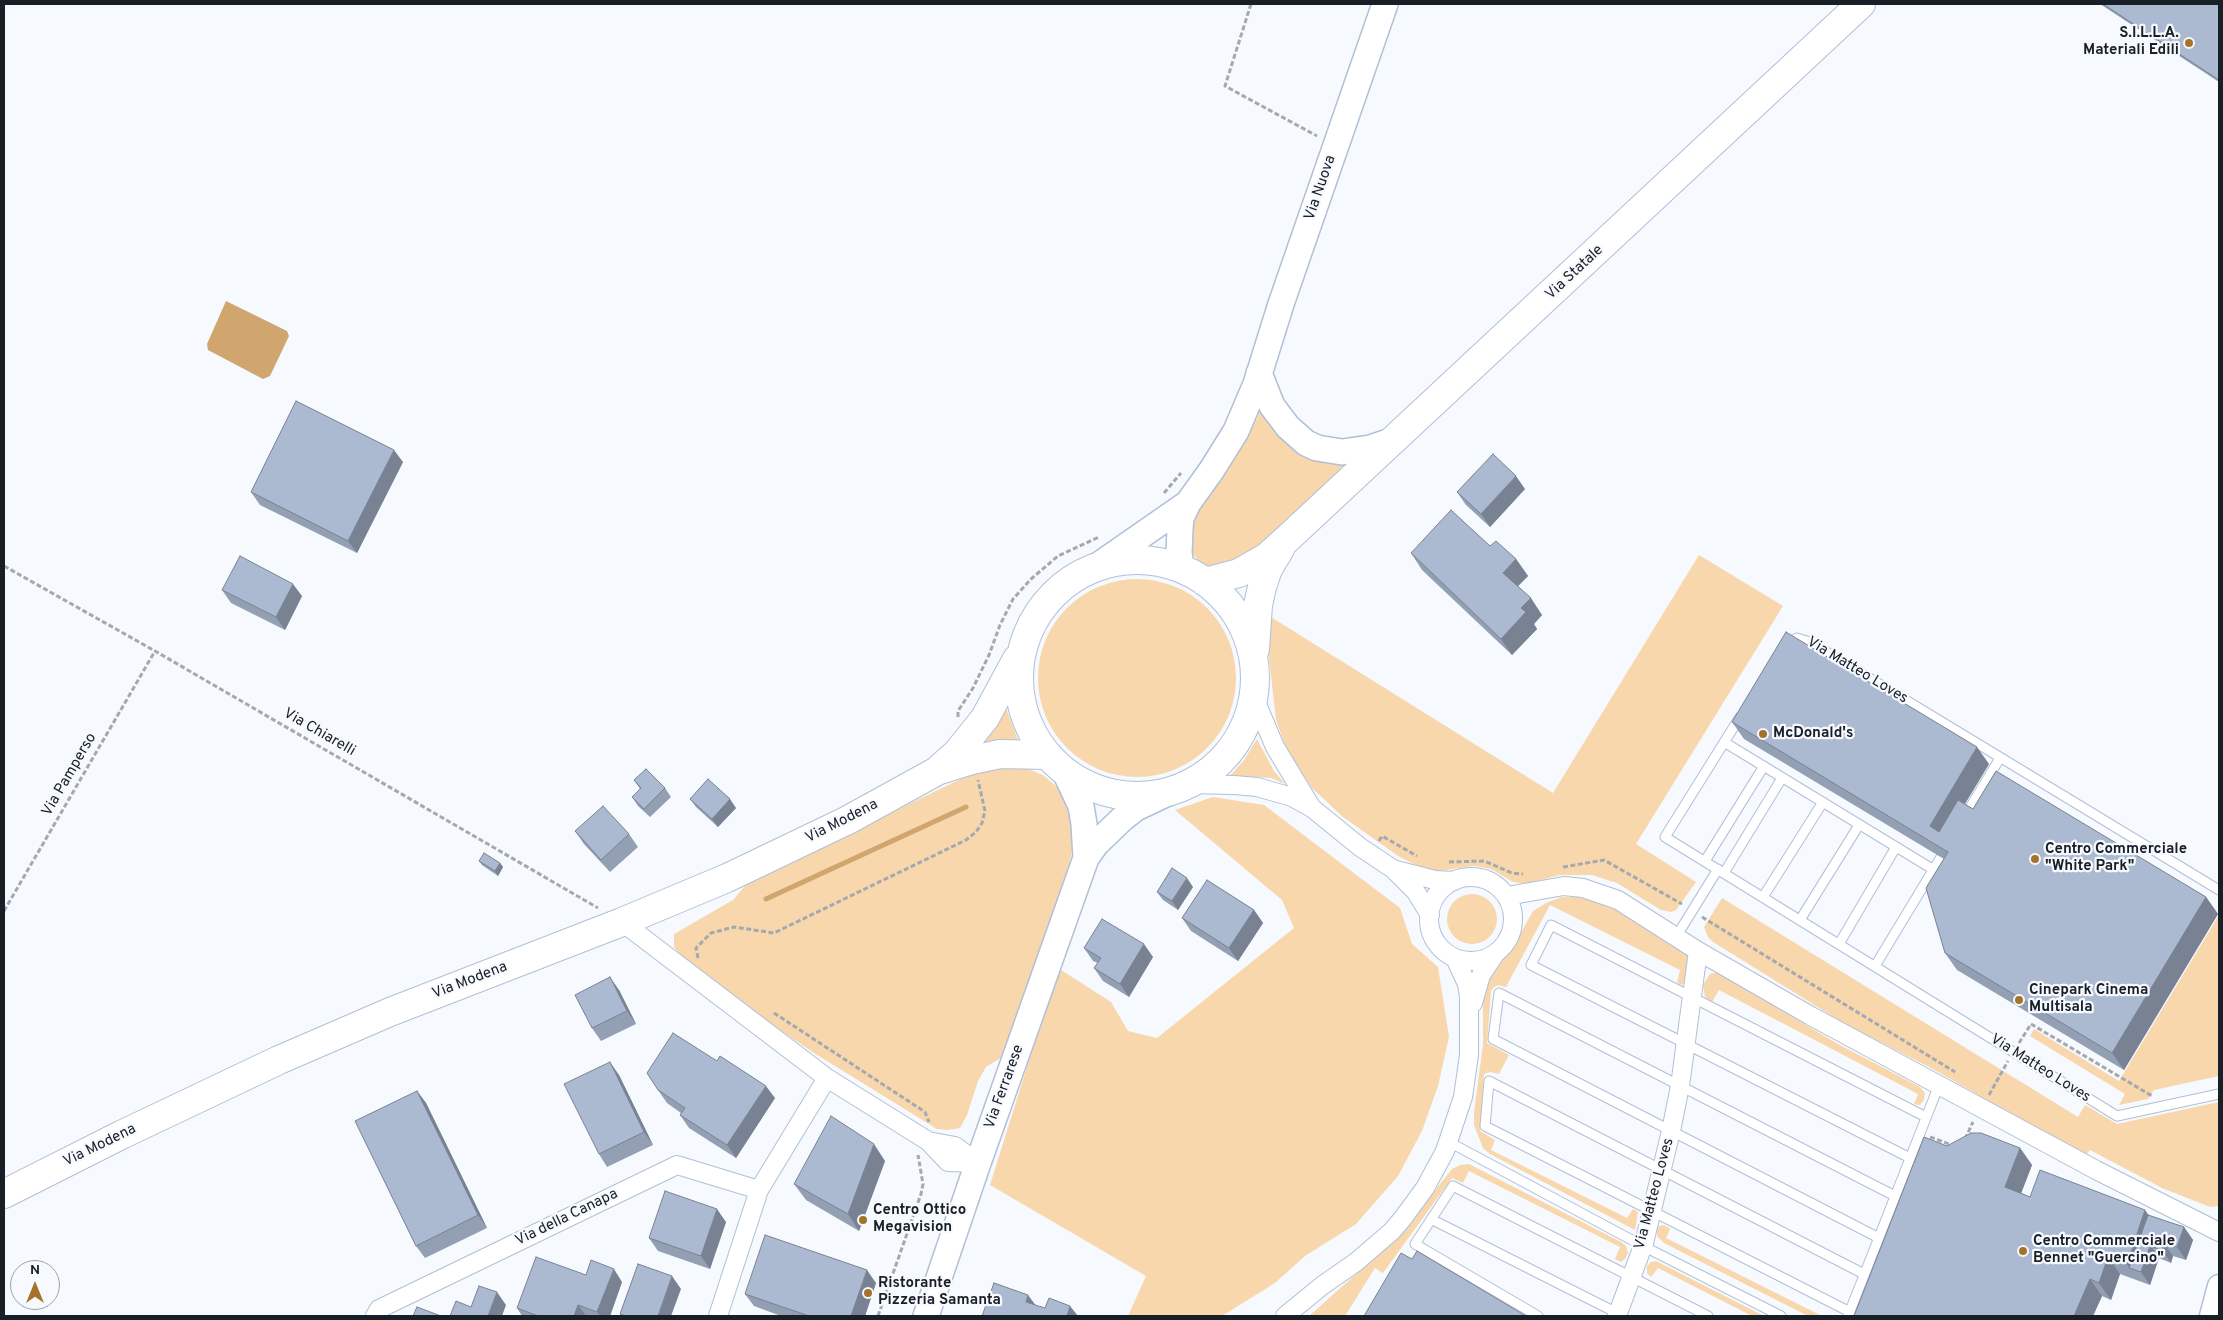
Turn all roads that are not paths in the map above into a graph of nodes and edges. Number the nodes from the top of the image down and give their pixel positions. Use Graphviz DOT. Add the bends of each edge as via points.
graph roads {
  1 [pos="1385,4"];
  2 [pos="1861,4"];
  3 [pos="1259,373"];
  4 [pos="1394,440"];
  5 [pos="1188,503"];
  6 [pos="1287,539"];
  7 [pos="1096,567"];
  8 [pos="1182,569"];
  9 [pos="1205,582"];
  10 [pos="1783,649"];
  11 [pos="1021,650"];
  12 [pos="1254,660"];
  13 [pos="1253,695"];
  14 [pos="1746,708"];
  15 [pos="1724,742"];
  16 [pos="969,751"];
  17 [pos="2000,758"];
  18 [pos="1056,764"];
  19 [pos="1764,766"];
  20 [pos="1782,778"];
  21 [pos="1180,788"];
  22 [pos="1823,802"];
  23 [pos="1312,808"];
  24 [pos="1962,823"];
  25 [pos="1859,824"];
  26 [pos="1952,840"];
  27 [pos="1896,847"];
  28 [pos="1086,858"];
  29 [pos="1705,862"];
  30 [pos="1393,869"];
  31 [pos="1934,870"];
  32 [pos="1721,871"];
  33 [pos="1454,880"];
  34 [pos="1550,890"];
  35 [pos="2219,890"];
  36 [pos="1507,896"];
  37 [pos="1763,897"];
  38 [pos="1430,915"];
  39 [pos="1514,920"];
  40 [pos="1800,920"];
  41 [pos="622,922"];
  42 [pos="1676,936"];
  43 [pos="1839,944"];
  44 [pos="1698,951"];
  45 [pos="1495,954"];
  46 [pos="1455,958"];
  47 [pos="1875,966"];
  48 [pos="1692,997"];
  49 [pos="1470,1013"];
  50 [pos="1686,1044"];
  51 [pos="828,1078"];
  52 [pos="1939,1085"];
  53 [pos="1680,1086"];
  54 [pos="2219,1094"];
  55 [pos="1926,1117"];
  56 [pos="1672,1131"];
  57 [pos="1449,1142"];
  58 [pos="1910,1158"];
  59 [pos="978,1162"];
  60 [pos="1662,1170"];
  61 [pos="759,1190"];
  62 [pos="4,1194"];
  63 [pos="1895,1196"];
  64 [pos="1652,1212"];
  65 [pos="1431,1219"];
  66 [pos="2219,1232"];
  67 [pos="1879,1238"];
  68 [pos="1643,1246"];
  69 [pos="1864,1274"];
  70 [pos="1632,1277"];
  71 [pos="2219,1286"];
  72 [pos="373,1314"];
  73 [pos="1849,1314"];
  74 [pos="1289,1315"];
  75 [pos="1620,1315"];
  76 [pos="718,1316"];
  77 [pos="926,1316"];
  78 [pos="1538,1316"];
  79 [pos="1708,1316"];
  80 [pos="1781,1316"];
  81 [pos="2211,1316"];
  1 -- 3 [label="main road, Via Nuova"];
  2 -- 4 [label="main road, Via Statale"];
  3 -- 4 [label="main road" via="1272,406 1306,443 1342,452"];
  3 -- 5 [label="main road, Via Nuova" via="1230,442"];
  4 -- 6 [label="main road, Via Statale"];
  5 -- 7 [label="main road, Via Nuova"];
  5 -- 8 [label="main road, Via Nuova" via="1180,529"];
  6 -- 9 [label="main road, Via Statale" via="1267,557 1239,573"];
  6 -- 12 [label="main road, Via Statale" via="1268,569 1262,587"];
  7 -- 8 [label="main road, Via Modena" via="1126,560 1146,560"];
  7 -- 11 [label="main road, Via Modena" via="1067,582 1053,595 1039,611"];
  8 -- 9 [label="main road, Via Modena"];
  9 -- 12 [label="main road, Via Modena" via="1237,615"];
  10 -- 17 [label="lane, Via Matteo Loves" via="1792,639 1803,639"];
  11 -- 16 [label="main road, Via Modena"];
  11 -- 18 [label="main road, Via Modena" via="1018,669 1020,701 1032,734"];
  12 -- 13 [label="main road, Via Modena"];
  13 -- 21 [label="main road, Via Modena" via="1248,719 1227,754 1204,775"];
  13 -- 23 [label="street" via="1274,746"];
  14 -- 15 [label="lane, Via Matteo Loves"];
  15 -- 19 [label="lane"];
  15 -- 29 [label="lane, Via Matteo Loves" via="1665,837"];
  16 -- 18 [label="main road, Via Modena"];
  16 -- 41 [label="main road, Via Modena" via="848,820 727,878"];
  17 -- 24 [label="lane"];
  17 -- 35 [label="lane, Via Matteo Loves"];
  18 -- 21 [label="main road, Via Modena" via="1080,782 1114,794 1144,796"];
  18 -- 28 [label="main road, Via Ferrarese" via="1081,806"];
  19 -- 20 [label="lane"];
  19 -- 29 [label="lane"];
  20 -- 22 [label="lane"];
  20 -- 32 [label="lane"];
  21 -- 23 [label="street" via="1257,787 1278,792"];
  21 -- 28 [label="main road, Via Ferrarese" via="1136,808 1096,844"];
  22 -- 25 [label="lane"];
  22 -- 37 [label="lane"];
  23 -- 30 [label="street"];
  25 -- 27 [label="lane"];
  25 -- 40 [label="lane"];
  26 -- 31 [label="lane"];
  27 -- 31 [label="lane"];
  27 -- 43 [label="lane"];
  28 -- 59 [label="main road, Via Ferrarese"];
  29 -- 32 [label="lane, Via Matteo Loves"];
  30 -- 33 [label="street" via="1435,880"];
  30 -- 38 [label="street" via="1416,892"];
  31 -- 47 [label="lane"];
  32 -- 37 [label="lane, Via Matteo Loves"];
  32 -- 42 [label="lane"];
  33 -- 36 [label="street" via="1478,877 1499,887"];
  33 -- 38 [label="street" via="1437,895"];
  34 -- 36 [label="street"];
  34 -- 39 [label="street" via="1524,908"];
  34 -- 42 [label="street" via="1564,886 1583,888 1618,900"];
  36 -- 39 [label="street"];
  37 -- 40 [label="lane, Via Matteo Loves"];
  38 -- 46 [label="street" via="1433,936"];
  39 -- 45 [label="street" via="1505,945"];
  40 -- 43 [label="lane, Via Matteo Loves"];
  41 -- 51 [label="street"];
  41 -- 62 [label="main road, Via Modena" via="408,1005 280,1060"];
  42 -- 44 [label="street"];
  43 -- 47 [label="lane, Via Matteo Loves"];
  44 -- 48 [label="street, Via Matteo Loves"];
  44 -- 52 [label="street"];
  45 -- 46 [label="street" via="1469,961"];
  45 -- 49 [label="street" via="1481,975"];
  46 -- 49 [label="street" via="1467,984"];
  47 -- 54 [label="lane, Via Matteo Loves" via="2117,1116"];
  48 -- 50 [label="street, Via Matteo Loves"];
  48 -- 50 [label="lane" via="1551,925 1531,965"];
  48 -- 55 [label="lane"];
  49 -- 57 [label="street" via="1467,1077"];
  50 -- 53 [label="street, Via Matteo Loves"];
  50 -- 58 [label="lane"];
  51 -- 59 [label="street" via="925,1139 948,1162"];
  51 -- 61 [label="street"];
  52 -- 55 [label="lane"];
  52 -- 66 [label="street" via="1985,1101 2096,1170"];
  53 -- 56 [label="street, Via Matteo Loves"];
  53 -- 56 [label="lane" via="1499,993 1493,1039"];
  53 -- 63 [label="lane"];
  55 -- 58 [label="lane"];
  56 -- 60 [label="street, Via Matteo Loves"];
  56 -- 67 [label="lane"];
  57 -- 68 [label="lane"];
  57 -- 74 [label="street" via="1429,1182 1403,1218 1376,1245"];
  58 -- 63 [label="lane"];
  59 -- 77 [label="main road, Via Ferrarese"];
  60 -- 64 [label="street, Via Matteo Loves"];
  60 -- 64 [label="lane" via="1489,1081 1485,1126"];
  60 -- 69 [label="lane"];
  61 -- 72 [label="street, Via della Canapa" via="677,1165"];
  61 -- 76 [label="street"];
  63 -- 67 [label="lane"];
  64 -- 68 [label="street, Via Matteo Loves"];
  64 -- 73 [label="lane"];
  65 -- 70 [label="lane" via="1453,1186"];
  65 -- 75 [label="lane"];
  65 -- 78 [label="lane" via="1415,1244"];
  67 -- 69 [label="lane"];
  68 -- 70 [label="street, Via Matteo Loves"];
  68 -- 80 [label="lane"];
  69 -- 73 [label="lane"];
  70 -- 75 [label="street, Via Matteo Loves"];
  70 -- 79 [label="lane"];
  71 -- 81 [label="street"];
}
